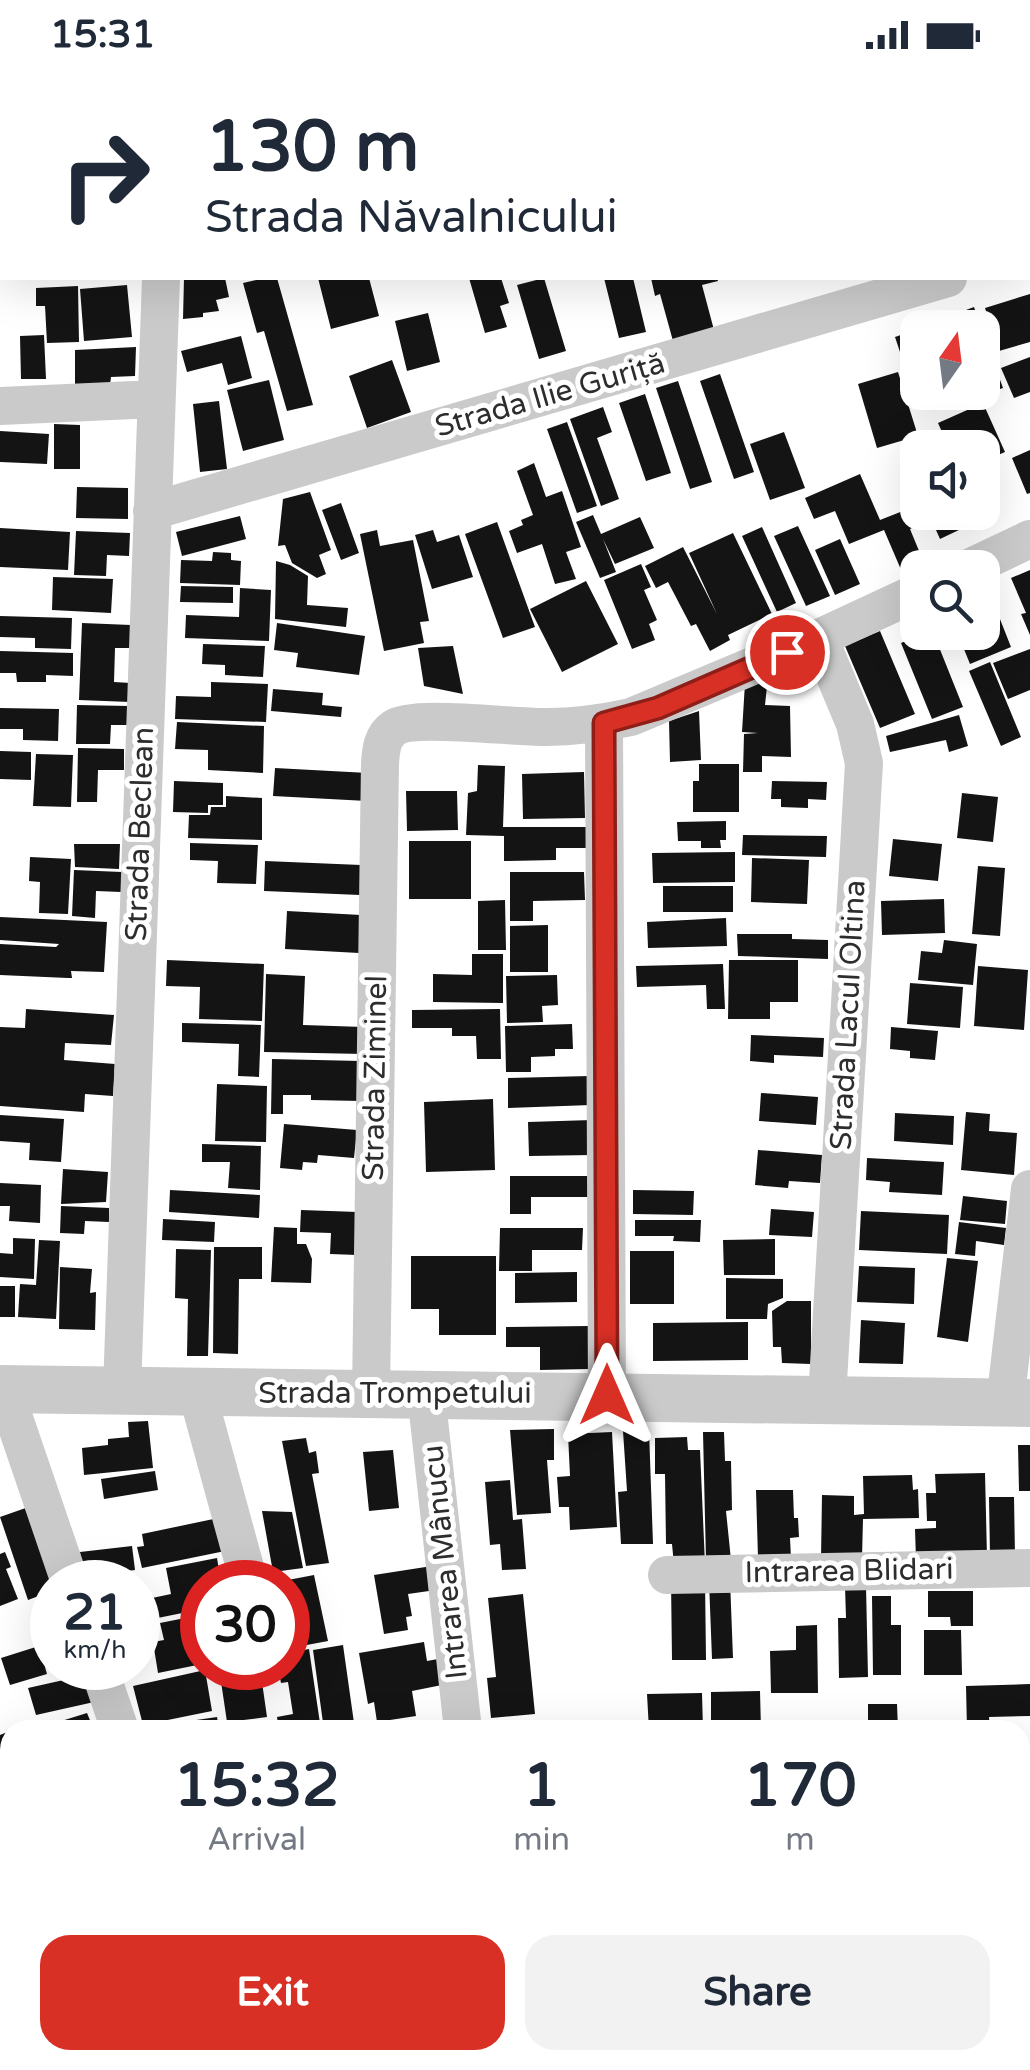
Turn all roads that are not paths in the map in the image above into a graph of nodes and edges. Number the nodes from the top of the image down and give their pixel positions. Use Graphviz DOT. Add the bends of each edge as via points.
graph roads {
  1 [pos="162,280"];
  2 [pos="941,280"];
  3 [pos="156,399"];
  4 [pos="0,406"];
  5 [pos="152,511"];
  6 [pos="1030,539"];
  7 [pos="1000,553"];
  8 [pos="900,600"];
  9 [pos="819,638"];
  10 [pos="604,723"];
  11 [pos="1030,1189"];
  12 [pos="2,1389"];
  13 [pos="122,1390"];
  14 [pos="197,1392"];
  15 [pos="371,1393"];
  16 [pos="426,1393"];
  17 [pos="607,1395"];
  18 [pos="826,1399"];
  19 [pos="1018,1403"];
  20 [pos="62,1560"];
  21 [pos="242,1560"];
  22 [pos="1030,1568"];
  23 [pos="667,1575"];
  24 [pos="106,1690"];
  25 [pos="117,1720"];
  26 [pos="462,1720"];
  1 -- 3 [label="street, Strada Beclean"];
  2 -- 5 [label="street, Strada Ilie Guriță"];
  3 -- 4 [label="street"];
  3 -- 5 [label="street, Strada Beclean"];
  5 -- 13 [label="street, Strada Beclean"];
  6 -- 7 [label="street"];
  8 -- 9 [label="street"];
  9 -- 10 [label="street" via="658,708"];
  9 -- 18 [label="street, Strada Lacul Oltina" via="864,763"];
  10 -- 15 [label="street, Strada Ziminel" via="495,727 420,720 394,728 382,743"];
  10 -- 17 [label="street"];
  11 -- 19 [label="street"];
  12 -- 13 [label="street, Strada Trompetului"];
  12 -- 20 [label="street"];
  13 -- 14 [label="street, Strada Trompetului"];
  14 -- 15 [label="street, Strada Trompetului"];
  14 -- 21 [label="street"];
  15 -- 16 [label="street, Strada Trompetului"];
  16 -- 17 [label="street, Strada Trompetului"];
  16 -- 26 [label="street, Intrarea Mânucu"];
  17 -- 18 [label="street, Strada Trompetului"];
  18 -- 19 [label="street, Strada Trompetului"];
  22 -- 23 [label="street, Intrarea Blidari"];
  24 -- 25 [label="street"];
}
